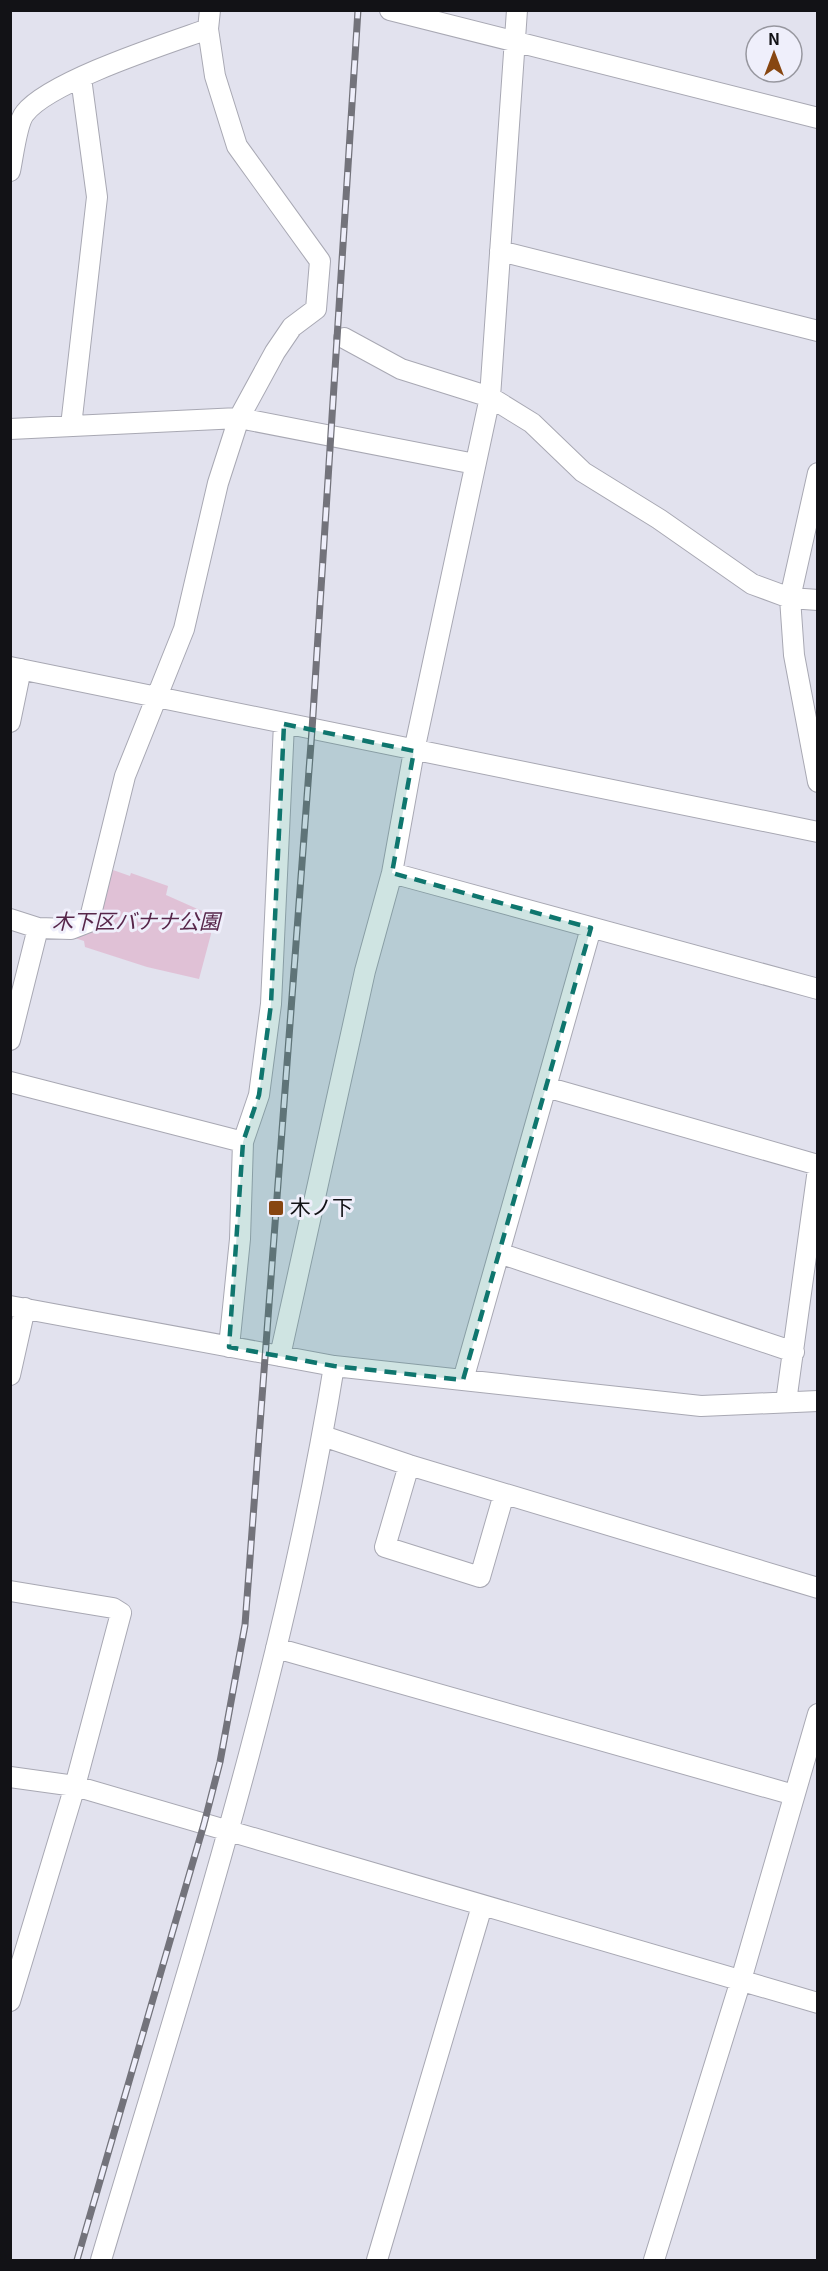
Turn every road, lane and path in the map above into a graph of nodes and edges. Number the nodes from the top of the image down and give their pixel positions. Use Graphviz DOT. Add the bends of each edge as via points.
graph roads {
  1 [pos="390,10"];
  2 [pos="517,10"];
  3 [pos="209,20"];
  4 [pos="515,42"];
  5 [pos="81,78"];
  6 [pos="818,118"];
  7 [pos="10,171"];
  8 [pos="500,251"];
  9 [pos="818,332"];
  10 [pos="344,338"];
  11 [pos="490,397"];
  12 [pos="239,418"];
  13 [pos="71,426"];
  14 [pos="10,429"];
  15 [pos="476,464"];
  16 [pos="818,473"];
  17 [pos="790,598"];
  18 [pos="818,600"];
  19 [pos="16,668"];
  20 [pos="158,697"];
  21 [pos="10,722"];
  22 [pos="284,724"];
  23 [pos="414,751"];
  24 [pos="818,782"];
  25 [pos="818,832"];
  26 [pos="392,873"];
  27 [pos="10,919"];
  28 [pos="38,928"];
  29 [pos="591,928"];
  30 [pos="818,989"];
  31 [pos="10,1040"];
  32 [pos="10,1082"];
  33 [pos="546,1087"];
  34 [pos="243,1143"];
  35 [pos="818,1167"];
  36 [pos="499,1253"];
  37 [pos="18,1307"];
  38 [pos="229,1347"];
  39 [pos="794,1352"];
  40 [pos="280,1356"];
  41 [pos="334,1366"];
  42 [pos="10,1375"];
  43 [pos="463,1380"];
  44 [pos="818,1401"];
  45 [pos="786,1402"];
  46 [pos="323,1436"];
  47 [pos="409,1465"];
  48 [pos="504,1494"];
  49 [pos="818,1588"];
  50 [pos="10,1591"];
  51 [pos="276,1648"];
  52 [pos="818,1714"];
  53 [pos="10,1777"];
  54 [pos="75,1786"];
  55 [pos="794,1795"];
  56 [pos="230,1831"];
  57 [pos="482,1906"];
  58 [pos="741,1980"];
  59 [pos="10,2001"];
  60 [pos="818,2003"];
  61 [pos="101,2260"];
  62 [pos="377,2260"];
  63 [pos="654,2260"];
  1 -- 4 [label="street"];
  2 -- 4 [label="street"];
  3 -- 5 [label="street"];
  3 -- 12 [label="street" via="215,76 237,146 320,261 316,309 292,327 274,352"];
  4 -- 6 [label="street"];
  4 -- 8 [label="street"];
  5 -- 7 [label="street" via="41,99 23,114"];
  5 -- 13 [label="street" via="97,197"];
  8 -- 9 [label="street"];
  8 -- 11 [label="street"];
  10 -- 11 [label="street" via="401,369"];
  11 -- 15 [label="street"];
  11 -- 17 [label="street" via="532,423 584,472 752,584"];
  12 -- 13 [label="street"];
  12 -- 15 [label="street"];
  12 -- 20 [label="street" via="218,483 184,629"];
  13 -- 14 [label="street"];
  15 -- 23 [label="street"];
  16 -- 17 [label="street"];
  17 -- 18 [label="street"];
  17 -- 24 [label="street" via="794,655"];
  19 -- 20 [label="street"];
  19 -- 21 [label="street"];
  20 -- 22 [label="street"];
  20 -- 28 [label="street" via="125,776 89,922 71,929"];
  22 -- 23 [label="street"];
  22 -- 34 [label="street" via="271,1004 259,1095"];
  23 -- 25 [label="street"];
  23 -- 26 [label="street"];
  26 -- 29 [label="street"];
  26 -- 40 [label="street" via="365,971"];
  27 -- 28 [label="street"];
  28 -- 31 [label="street"];
  29 -- 30 [label="street"];
  29 -- 33 [label="street"];
  32 -- 34 [label="street"];
  33 -- 35 [label="street"];
  33 -- 36 [label="street"];
  34 -- 38 [label="street" via="240,1239"];
  35 -- 39 [label="street"];
  36 -- 39 [label="street"];
  36 -- 43 [label="street"];
  37 -- 38 [label="street"];
  37 -- 42 [label="street"];
  38 -- 40 [label="street"];
  39 -- 45 [label="street"];
  40 -- 41 [label="street"];
  41 -- 43 [label="street"];
  41 -- 46 [label="street"];
  43 -- 45 [label="street" via="701,1406"];
  44 -- 45 [label="street"];
  46 -- 47 [label="street"];
  46 -- 51 [label="street"];
  47 -- 48 [label="street"];
  47 -- 48 [label="street" via="385,1547 480,1577"];
  48 -- 49 [label="street"];
  50 -- 54 [label="street" via="122,1613"];
  51 -- 55 [label="street"];
  51 -- 56 [label="street"];
  52 -- 55 [label="street"];
  53 -- 54 [label="street"];
  54 -- 56 [label="street"];
  54 -- 59 [label="street"];
  55 -- 58 [label="street"];
  56 -- 57 [label="street"];
  56 -- 61 [label="street"];
  57 -- 58 [label="street"];
  57 -- 62 [label="street"];
  58 -- 60 [label="street"];
  58 -- 63 [label="street"];
}
